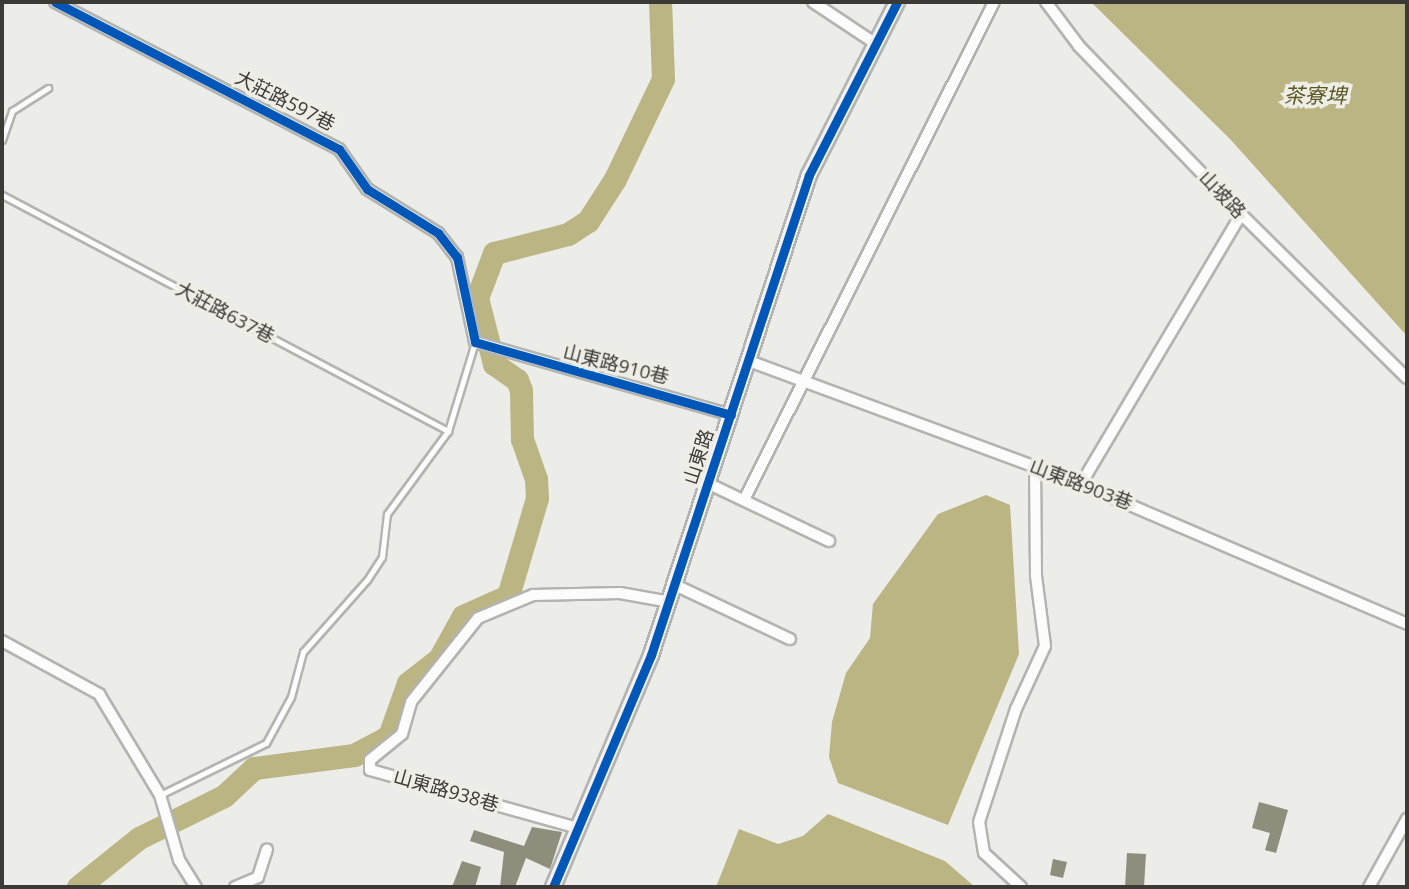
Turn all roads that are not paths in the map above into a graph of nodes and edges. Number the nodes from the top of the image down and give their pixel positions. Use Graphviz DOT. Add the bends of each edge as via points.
graph roads {
  1 [pos="55,2"];
  2 [pos="813,2"];
  3 [pos="897,2"];
  4 [pos="994,2"];
  5 [pos="1046,2"];
  6 [pos="876,44"];
  7 [pos="48,88"];
  8 [pos="2,141"];
  9 [pos="2,195"];
  10 [pos="1241,214"];
  11 [pos="484,347"];
  12 [pos="748,361"];
  13 [pos="1407,378"];
  14 [pos="804,380"];
  15 [pos="731,415"];
  16 [pos="448,431"];
  17 [pos="1035,467"];
  18 [pos="709,484"];
  19 [pos="1081,484"];
  20 [pos="745,498"];
  21 [pos="829,541"];
  22 [pos="675,585"];
  23 [pos="670,602"];
  24 [pos="1407,624"];
  25 [pos="790,639"];
  26 [pos="2,641"];
  27 [pos="160,795"];
  28 [pos="1407,819"];
  29 [pos="578,828"];
  30 [pos="267,849"];
  31 [pos="196,887"];
  32 [pos="235,887"];
  33 [pos="553,887"];
  34 [pos="1021,887"];
  35 [pos="1369,887"];
  1 -- 11 [label="street, 大莊路597巷" via="339,149 367,189 438,233 457,257"];
  2 -- 6 [label="street"];
  3 -- 6 [label="street, 山東路"];
  4 -- 14 [label="street"];
  5 -- 10 [label="street, 山坡路" via="1079,46"];
  6 -- 12 [label="street, 山東路" via="809,175"];
  7 -- 8 [label="lane" via="12,111"];
  9 -- 16 [label="lane, 大莊路637巷"];
  10 -- 13 [label="street, 山坡路"];
  10 -- 19 [label="street"];
  11 -- 15 [label="street, 山東路910巷"];
  11 -- 16 [label="lane"];
  12 -- 14 [label="street, 山東路903巷"];
  12 -- 15 [label="street, 山東路"];
  14 -- 17 [label="street, 山東路903巷"];
  14 -- 20 [label="street"];
  15 -- 18 [label="street, 山東路"];
  16 -- 27 [label="lane" via="387,514 382,557 367,580 303,652 291,697 266,743"];
  17 -- 19 [label="street, 山東路903巷"];
  17 -- 34 [label="street" via="1036,576 1045,646 1016,709 979,822 984,853"];
  18 -- 20 [label="street"];
  18 -- 22 [label="street, 山東路"];
  19 -- 24 [label="street, 山東路903巷"];
  20 -- 21 [label="street"];
  22 -- 23 [label="street, 山東路"];
  22 -- 25 [label="street"];
  23 -- 29 [label="street, 山東路"];
  23 -- 29 [label="street, 山東路938巷" via="620,593 533,595 478,618 411,702 402,734 370,760 370,770"];
  26 -- 27 [label="street" via="99,694"];
  27 -- 31 [label="street" via="172,836"];
  28 -- 35 [label="street"];
  29 -- 33 [label="street, 山東路"];
  30 -- 32 [label="street" via="258,877"];
}
